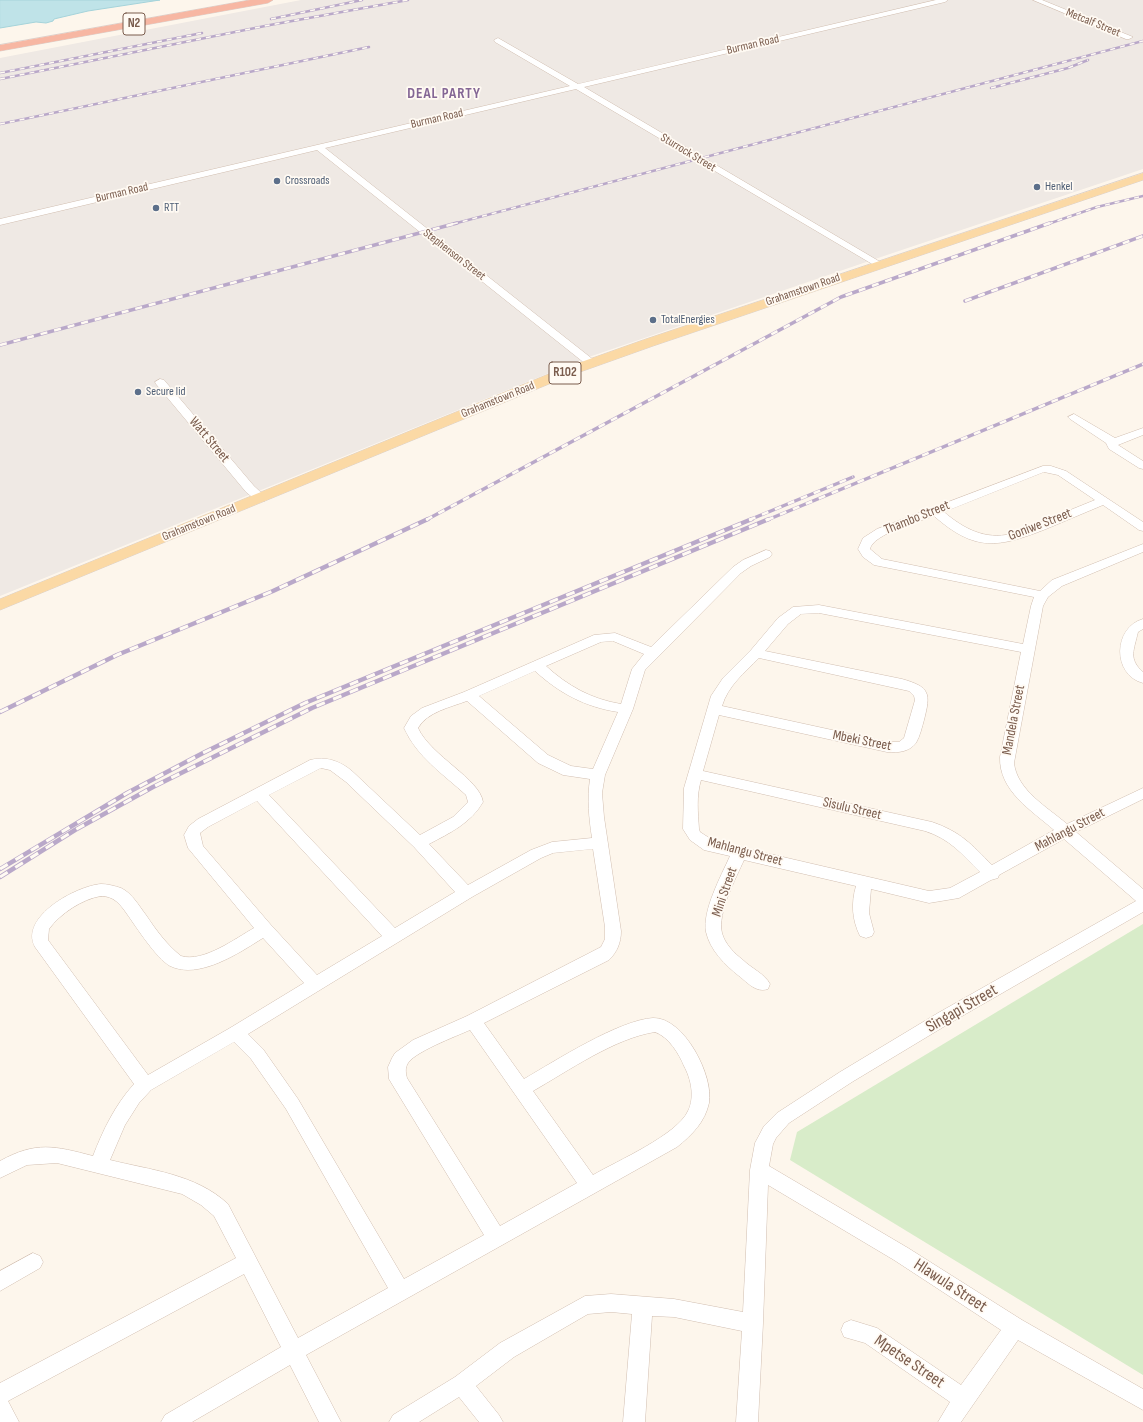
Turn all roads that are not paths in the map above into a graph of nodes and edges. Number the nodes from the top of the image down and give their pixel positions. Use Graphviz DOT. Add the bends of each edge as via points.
graph roads {
  1 [pos="232,0"];
  2 [pos="268,0"];
  3 [pos="945,0"];
  4 [pos="1036,0"];
  5 [pos="1128,37"];
  6 [pos="498,40"];
  7 [pos="0,41"];
  8 [pos="0,48"];
  9 [pos="576,86"];
  10 [pos="318,147"];
  11 [pos="1143,176"];
  12 [pos="0,222"];
  13 [pos="879,265"];
  14 [pos="591,363"];
  15 [pos="160,382"];
  16 [pos="1074,417"];
  17 [pos="1143,431"];
  18 [pos="1113,442"];
  19 [pos="1143,466"];
  20 [pos="261,498"];
  21 [pos="1103,501"];
  22 [pos="935,510"];
  23 [pos="1143,527"];
  24 [pos="1143,548"];
  25 [pos="766,554"];
  26 [pos="1042,595"];
  27 [pos="0,605"];
  28 [pos="1143,623"];
  29 [pos="1028,649"];
  30 [pos="653,653"];
  31 [pos="756,653"];
  32 [pos="536,665"];
  33 [pos="1143,679"];
  34 [pos="469,695"];
  35 [pos="626,709"];
  36 [pos="714,709"];
  37 [pos="696,774"];
  38 [pos="598,775"];
  39 [pos="1143,793"];
  40 [pos="259,794"];
  41 [pos="1065,831"];
  42 [pos="419,843"];
  43 [pos="601,843"];
  44 [pos="739,853"];
  45 [pos="992,874"];
  46 [pos="865,882"];
  47 [pos="466,893"];
  48 [pos="1143,898"];
  49 [pos="1143,904"];
  50 [pos="265,929"];
  51 [pos="866,932"];
  52 [pos="393,937"];
  53 [pos="315,984"];
  54 [pos="762,984"];
  55 [pos="473,1021"];
  56 [pos="236,1033"];
  57 [pos="145,1085"];
  58 [pos="522,1089"];
  59 [pos="99,1164"];
  60 [pos="0,1170"];
  61 [pos="759,1170"];
  62 [pos="590,1186"];
  63 [pos="497,1238"];
  64 [pos="33,1262"];
  65 [pos="247,1262"];
  66 [pos="0,1282"];
  67 [pos="401,1292"];
  68 [pos="642,1305"];
  69 [pos="753,1323"];
  70 [pos="1015,1328"];
  71 [pos="851,1330"];
  72 [pos="292,1352"];
  73 [pos="462,1384"];
  74 [pos="0,1394"];
  75 [pos="964,1399"];
  76 [pos="1143,1400"];
  77 [pos="0,1406"];
  78 [pos="8,1422"];
  79 [pos="172,1422"];
  80 [pos="330,1422"];
  81 [pos="400,1422"];
  82 [pos="492,1422"];
  83 [pos="634,1422"];
  84 [pos="747,1422"];
  85 [pos="949,1422"];
  1 -- 7 [label="highway, N2"];
  2 -- 8 [label="highway, N2"];
  3 -- 9 [label="street, Burman Road"];
  4 -- 5 [label="street, Metcalf Street"];
  6 -- 9 [label="street, Sturrock Street"];
  9 -- 10 [label="street, Burman Road"];
  9 -- 13 [label="street, Sturrock Street"];
  10 -- 12 [label="street, Burman Road"];
  10 -- 14 [label="street, Stephenson Street"];
  11 -- 13 [label="main road, Grahamstown Road / R102"];
  13 -- 14 [label="main road, Grahamstown Road / R102"];
  14 -- 20 [label="main road, Grahamstown Road / R102"];
  15 -- 20 [label="street, Watt Street" via="250,489"];
  16 -- 18 [label="street"];
  17 -- 18 [label="street"];
  18 -- 19 [label="street" via="1113,447"];
  20 -- 27 [label="main road, Grahamstown Road / R102"];
  21 -- 22 [label="street, Goniwe Street" via="1003,540 966,534"];
  21 -- 22 [label="street, Thambo Street" via="1062,473 1051,469 1042,470"];
  21 -- 23 [label="street, Thambo Street"];
  22 -- 26 [label="street, Thambo Street" via="881,532 867,540 864,550 878,562"];
  24 -- 26 [label="street" via="1057,583"];
  25 -- 30 [label="street" via="737,570"];
  26 -- 29 [label="street, Mandela Street" via="1037,606"];
  28 -- 33 [label="street" via="1131,632 1126,657 1129,667"];
  29 -- 31 [label="street, Mahlangu Street" via="812,608 798,610 783,621"];
  29 -- 41 [label="street, Mandela Street" via="1006,768 1012,784"];
  30 -- 32 [label="street" via="624,640 607,637 587,642"];
  30 -- 35 [label="street" via="640,669"];
  31 -- 36 [label="street, Mahlangu Street" via="728,681 718,696"];
  31 -- 36 [label="street, Mbeki Street" via="914,688 922,700 911,740 897,748 887,747"];
  32 -- 34 [label="street"];
  32 -- 35 [label="street" via="575,695 590,702"];
  34 -- 38 [label="street" via="543,759 568,771"];
  34 -- 42 [label="street" via="428,711 416,719 411,728 421,746 471,791 476,802 463,817"];
  35 -- 38 [label="street"];
  36 -- 37 [label="street, Mahlangu Street"];
  37 -- 44 [label="street, Mahlangu Street" via="691,788 691,830 695,836 710,846"];
  37 -- 45 [label="street, Sisulu Street" via="942,831 956,839"];
  38 -- 43 [label="street" via="594,793"];
  39 -- 41 [label="street, Mahlangu Street"];
  40 -- 42 [label="street" via="315,764 331,763 340,768"];
  40 -- 50 [label="street" via="203,823 192,835 196,848"];
  40 -- 52 [label="street"];
  41 -- 45 [label="street, Mahlangu Street"];
  41 -- 48 [label="street, Mandela Street"];
  42 -- 47 [label="street"];
  43 -- 47 [label="street" via="545,850"];
  43 -- 55 [label="street" via="614,939 608,951"];
  44 -- 46 [label="street, Mahlangu Street"];
  44 -- 54 [label="street, Mini Street" via="717,911 714,931 731,960"];
  45 -- 46 [label="street, Mahlangu Street" via="942,897 929,897"];
  46 -- 51 [label="street" via="860,907 861,920"];
  47 -- 52 [label="street"];
  49 -- 61 [label="street, Singapi Street" via="937,1022 783,1118 764,1143"];
  50 -- 53 [label="street"];
  50 -- 57 [label="street" via="213,958 198,964 185,965 176,961 162,947 124,898 110,890 99,890 81,897 62,908 43,925 39,934 41,943"];
  52 -- 53 [label="street"];
  53 -- 56 [label="street"];
  55 -- 58 [label="street"];
  55 -- 63 [label="street" via="409,1051 401,1058 397,1073 398,1079"];
  56 -- 57 [label="street"];
  56 -- 67 [label="street" via="257,1054 292,1104"];
  57 -- 59 [label="street" via="119,1119"];
  58 -- 62 [label="street"];
  58 -- 62 [label="street" via="620,1036 644,1026 656,1025 663,1028 678,1041 699,1081 701,1099 696,1115 671,1141"];
  59 -- 60 [label="street" via="57,1155 37,1154 18,1160"];
  59 -- 65 [label="street" via="183,1186 211,1199 221,1210"];
  61 -- 69 [label="street, Singapi Street"];
  61 -- 70 [label="street, Hlawula Street" via="901,1254"];
  62 -- 63 [label="street"];
  63 -- 67 [label="street"];
  64 -- 66 [label="street"];
  65 -- 72 [label="street"];
  65 -- 74 [label="street"];
  67 -- 72 [label="street"];
  68 -- 69 [label="street" via="674,1308"];
  68 -- 73 [label="street" via="585,1305 507,1350"];
  68 -- 83 [label="street"];
  69 -- 84 [label="street, Singapi Street"];
  70 -- 75 [label="street"];
  70 -- 76 [label="street, Hlawula Street"];
  71 -- 75 [label="street, Mpetse Street" via="870,1336"];
  72 -- 79 [label="street"];
  72 -- 80 [label="street"];
  73 -- 81 [label="street"];
  73 -- 82 [label="street"];
  75 -- 85 [label="street"];
  77 -- 78 [label="street"];
}
